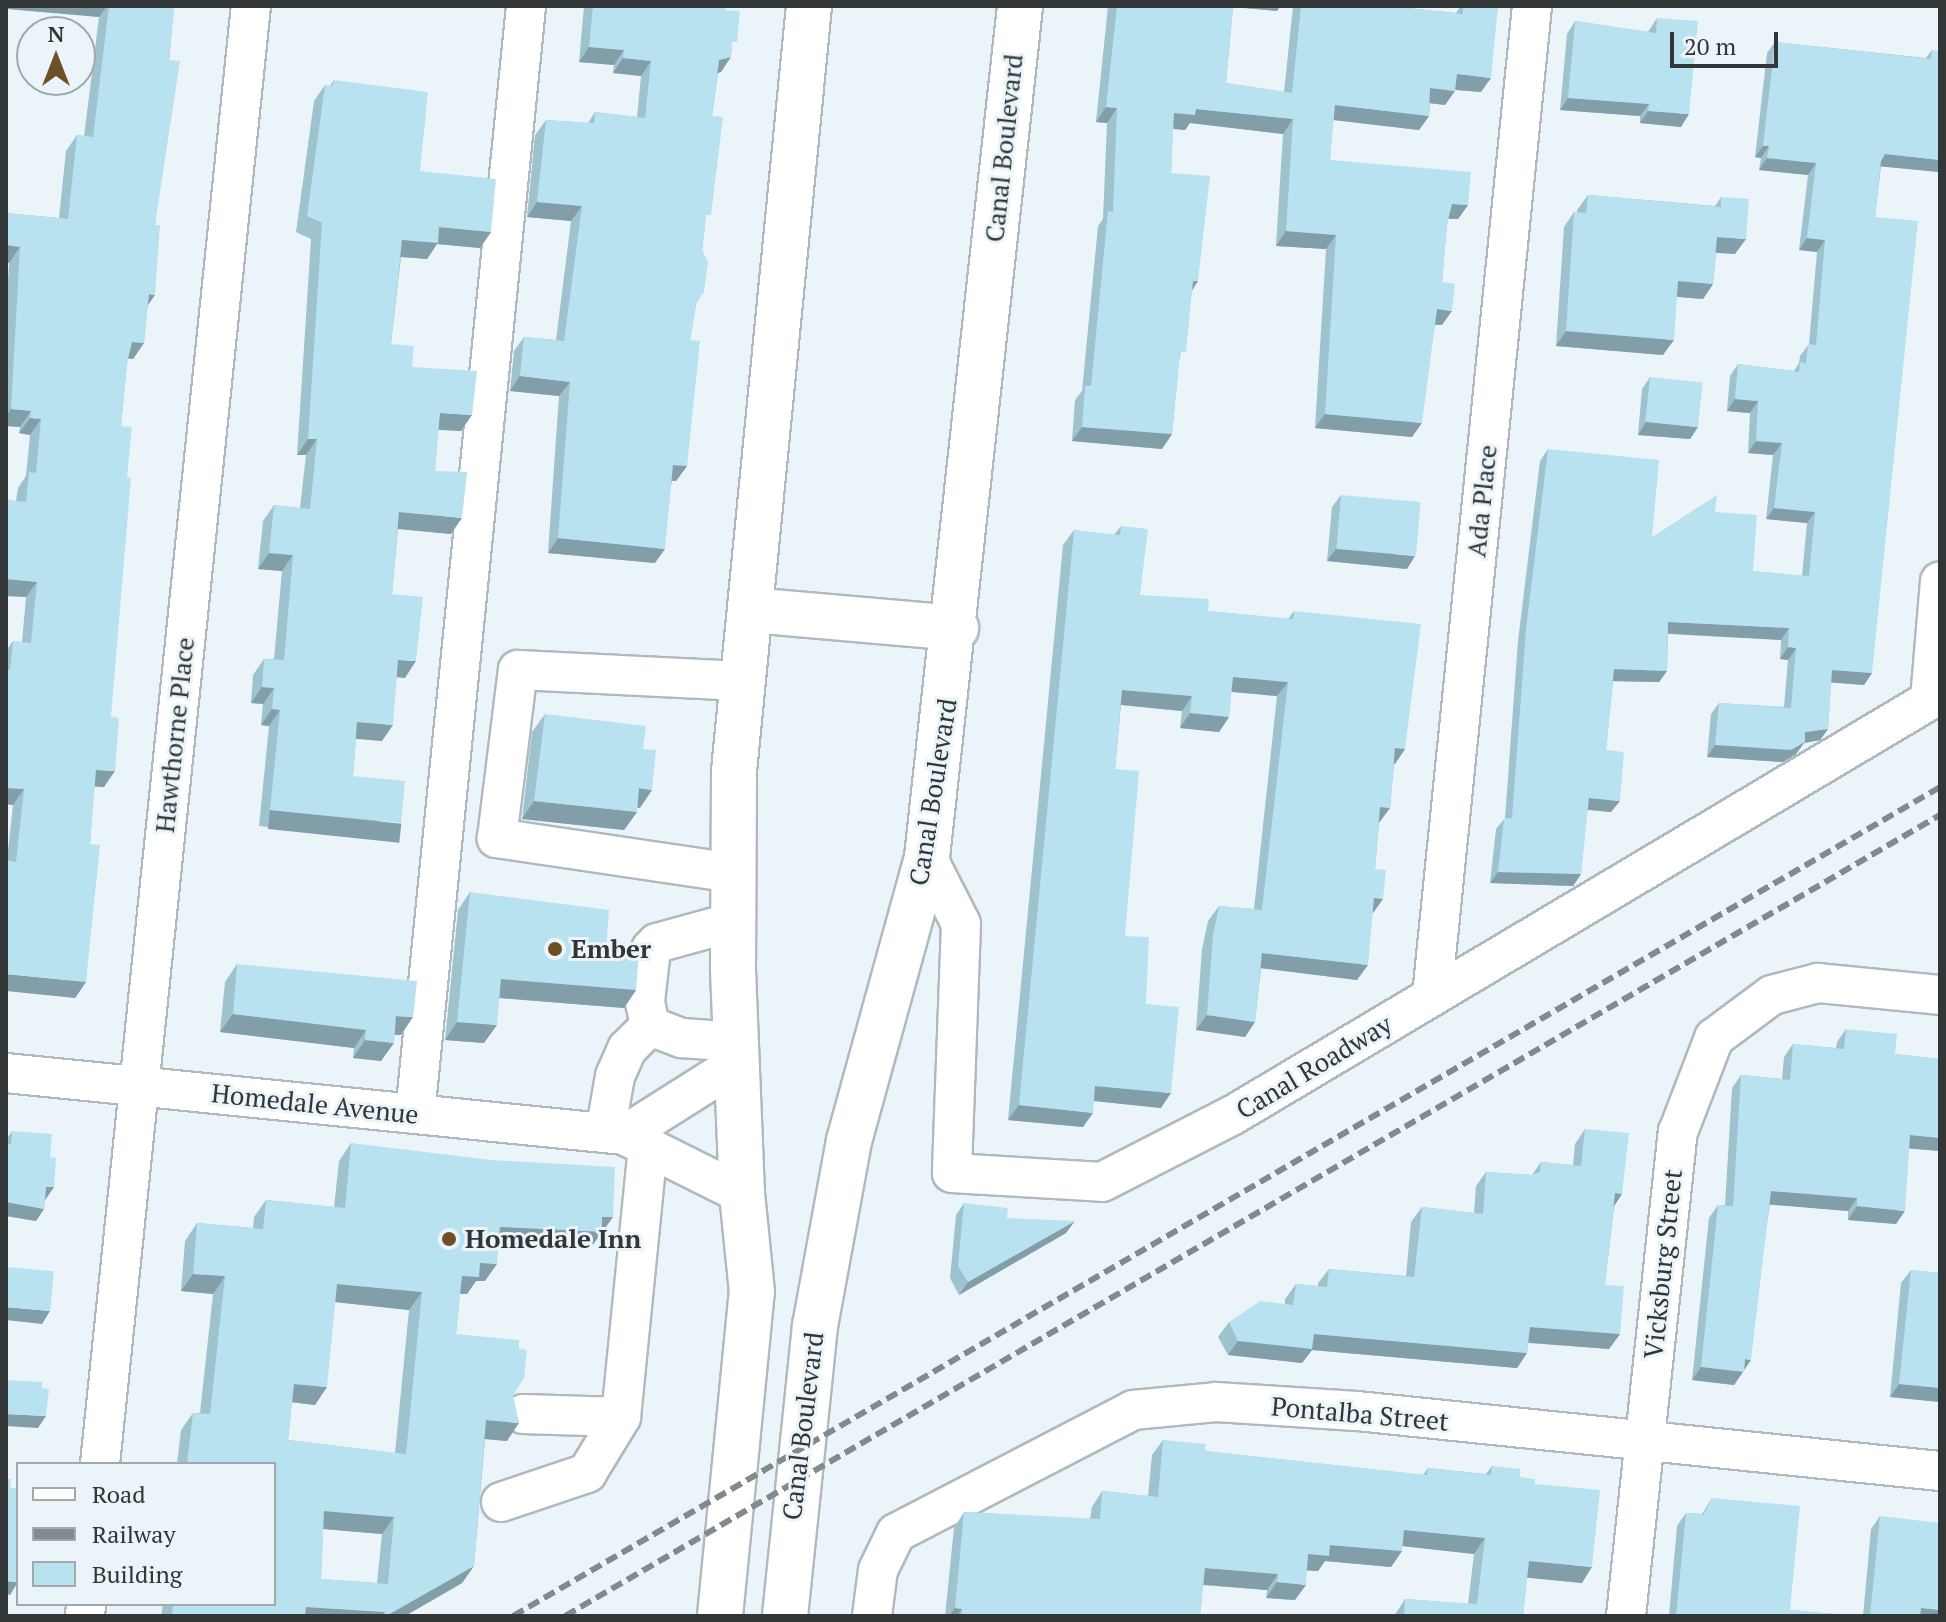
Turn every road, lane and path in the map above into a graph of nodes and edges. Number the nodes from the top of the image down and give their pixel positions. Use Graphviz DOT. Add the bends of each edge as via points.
graph roads {
  1 [pos="251,6"];
  2 [pos="526,6"];
  3 [pos="809,6"];
  4 [pos="1020,6"];
  5 [pos="1532,6"];
  6 [pos="1940,581"];
  7 [pos="751,610"];
  8 [pos="956,628"];
  9 [pos="743,681"];
  10 [pos="927,857"];
  11 [pos="733,873"];
  12 [pos="733,922"];
  13 [pos="1940,995"];
  14 [pos="1432,996"];
  15 [pos="650,1026"];
  16 [pos="738,1053"];
  17 [pos="6,1073"];
  18 [pos="138,1087"];
  19 [pos="415,1114"];
  20 [pos="625,1138"];
  21 [pos="742,1194"];
  22 [pos="523,1414"];
  23 [pos="621,1417"];
  24 [pos="1643,1442"];
  25 [pos="100,1462"];
  26 [pos="1940,1471"];
  27 [pos="501,1502"];
  28 [pos="720,1616"];
  29 [pos="785,1616"];
  30 [pos="872,1616"];
  31 [pos="1626,1616"];
  1 -- 18 [label="street, Hawthorne Place"];
  2 -- 19 [label="street"];
  3 -- 7 [label="main road"];
  4 -- 8 [label="main road, Canal Boulevard"];
  5 -- 14 [label="street, Ada Place"];
  6 -- 14 [label="street, Canal Roadway" via="1930,700"];
  7 -- 8 [label="main road"];
  7 -- 9 [label="main road"];
  8 -- 10 [label="main road, Canal Boulevard"];
  9 -- 11 [label="main road" via="734,771"];
  9 -- 11 [label="street" via="518,670 497,838"];
  10 -- 14 [label="street, Canal Roadway" via="961,924 952,1173 1102,1182 1233,1115"];
  10 -- 29 [label="main road, Canal Boulevard" via="846,1157 815,1326"];
  11 -- 12 [label="main road"];
  12 -- 15 [label="street" via="651,949 645,1002"];
  12 -- 16 [label="main road"];
  13 -- 24 [label="street, Vicksburg Street" via="1818,983 1748,1008 1714,1038 1678,1132"];
  15 -- 16 [label="street"];
  15 -- 20 [label="street" via="627,1049 615,1076"];
  16 -- 20 [label="street"];
  16 -- 21 [label="main road"];
  17 -- 18 [label="street, Homedale Avenue"];
  18 -- 19 [label="street, Homedale Avenue"];
  18 -- 25 [label="street, Hawthorne Place"];
  19 -- 20 [label="street, Homedale Avenue"];
  20 -- 21 [label="street, Homedale Avenue"];
  20 -- 23 [label="street"];
  21 -- 28 [label="main road" via="752,1292"];
  22 -- 23 [label="street"];
  23 -- 27 [label="street" via="587,1473"];
  24 -- 26 [label="street, Pontalba Street"];
  24 -- 30 [label="street, Pontalba Street" via="1216,1402 1133,1410 896,1533 878,1570"];
  24 -- 31 [label="street, Vicksburg Street"];
}
